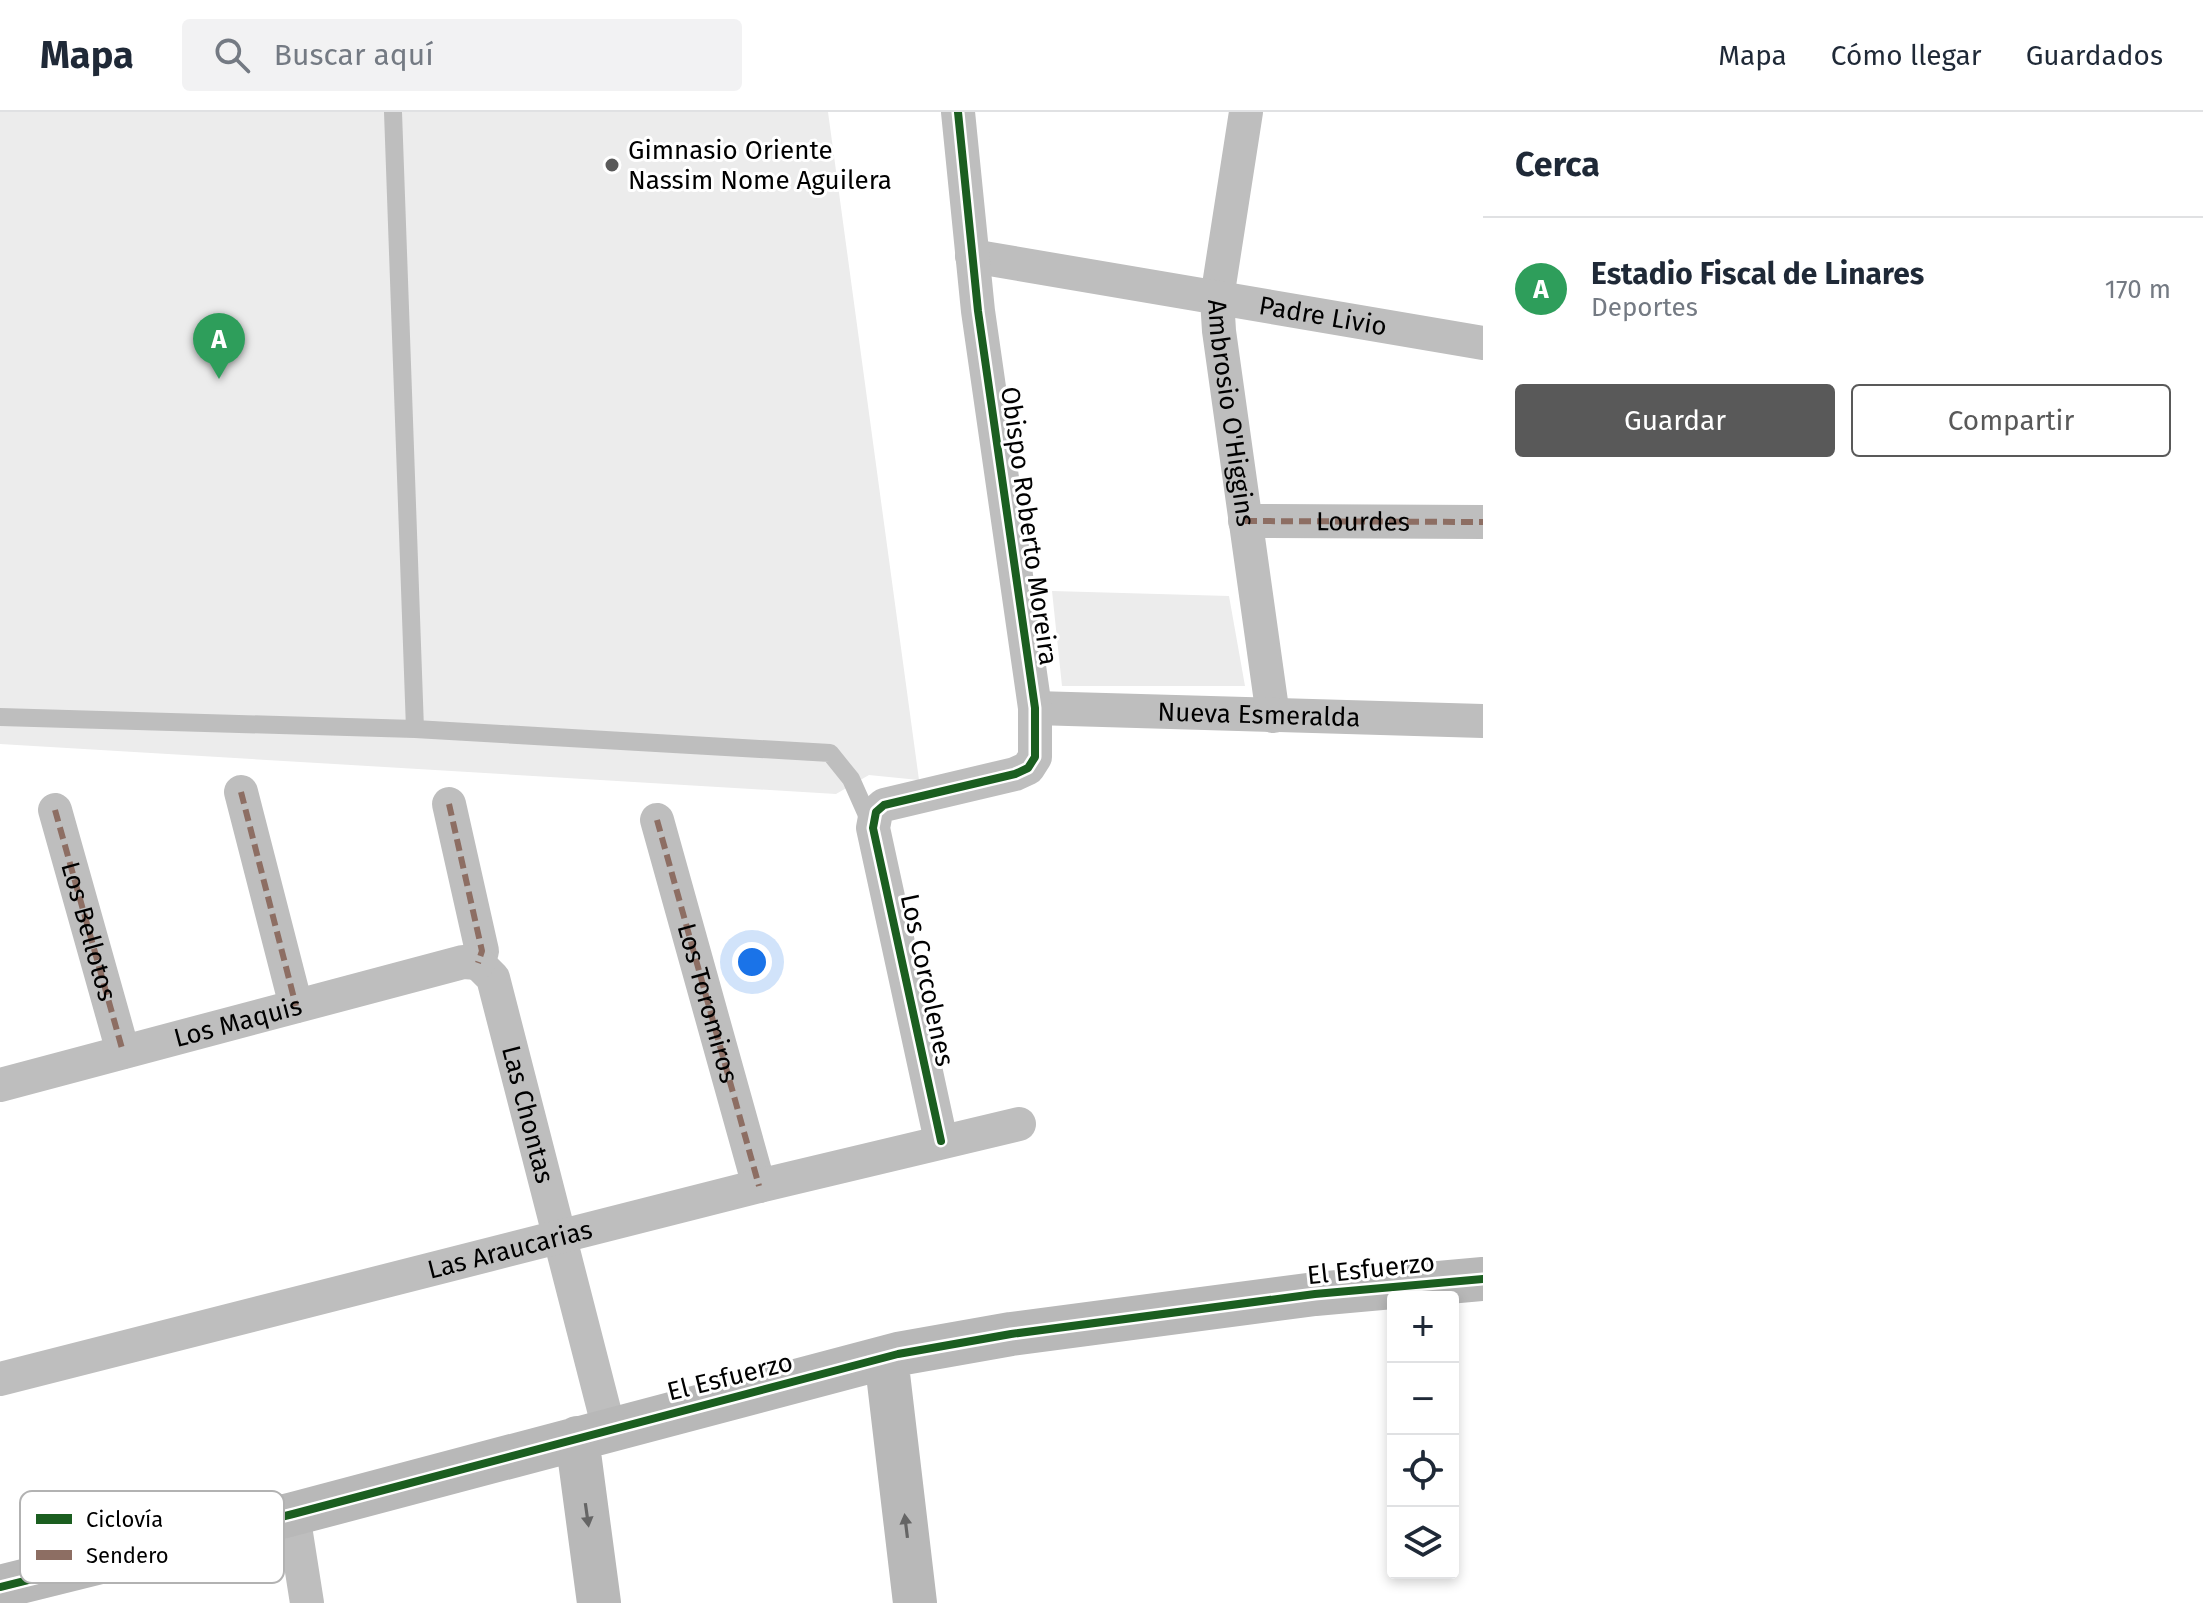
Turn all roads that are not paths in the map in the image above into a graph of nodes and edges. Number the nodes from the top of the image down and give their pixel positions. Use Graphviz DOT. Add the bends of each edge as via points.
graph roads {
  1 [pos="393,112"];
  2 [pos="958,112"];
  3 [pos="1246,112"];
  4 [pos="972,256"];
  5 [pos="1217,298"];
  6 [pos="1483,343"];
  7 [pos="1245,521"];
  8 [pos="1483,522"];
  9 [pos="1035,708"];
  10 [pos="1273,716"];
  11 [pos="0,717"];
  12 [pos="1483,721"];
  13 [pos="415,729"];
  14 [pos="241,792"];
  15 [pos="449,804"];
  16 [pos="55,810"];
  17 [pos="657,820"];
  18 [pos="873,828"];
  19 [pos="478,963"];
  20 [pos="296,1006"];
  21 [pos="123,1052"];
  22 [pos="0,1085"];
  23 [pos="1019,1124"];
  24 [pos="941,1141"];
  25 [pos="759,1186"];
  26 [pos="559,1239"];
  27 [pos="1483,1279"];
  28 [pos="886,1357"];
  29 [pos="0,1379"];
  30 [pos="593,1433"];
  31 [pos="293,1514"];
  32 [pos="284,1516"];
  33 [pos="307,1603"];
  34 [pos="599,1603"];
  35 [pos="915,1603"];
  1 -- 13 [label="lane"];
  2 -- 4 [label="street, Obispo Roberto Moreira"];
  3 -- 5 [label="street, Ambrosio O'Higgins"];
  4 -- 5 [label="street, Padre Livio"];
  4 -- 9 [label="street, Obispo Roberto Moreira"];
  5 -- 6 [label="street, Padre Livio"];
  5 -- 7 [label="street, Ambrosio O'Higgins"];
  7 -- 8 [label="street, Lourdes"];
  7 -- 10 [label="street, Ambrosio O'Higgins"];
  9 -- 10 [label="street, Nueva Esmeralda"];
  9 -- 18 [label="street, Obispo Roberto Moreira" via="1035,757 1028,768 884,805 876,812"];
  10 -- 12 [label="street, Nueva Esmeralda"];
  11 -- 13 [label="lane"];
  13 -- 18 [label="lane" via="830,753 851,779"];
  14 -- 20 [label="street"];
  15 -- 19 [label="street, Las Chontas" via="482,951"];
  16 -- 21 [label="street, Los Bellotos"];
  17 -- 25 [label="street, Los Toromiros"];
  18 -- 24 [label="street, Los Corcolenes"];
  19 -- 20 [label="street, Los Maquis" via="463,962"];
  19 -- 26 [label="street, Las Chontas" via="493,978"];
  20 -- 21 [label="street, Los Maquis"];
  21 -- 22 [label="street, Los Maquis"];
  23 -- 24 [label="street, Las Araucarias"];
  24 -- 25 [label="street, Las Araucarias"];
  25 -- 26 [label="street, Las Araucarias"];
  26 -- 29 [label="street, Las Araucarias"];
  26 -- 30 [label="street, Las Chontas"];
  27 -- 28 [label="street, El Esfuerzo" via="1315,1294 1011,1334"];
  28 -- 30 [label="street, El Esfuerzo"];
  35 -- 28 [label="street, one-way"];
  30 -- 31 [label="street, El Esfuerzo"];
  30 -- 34 [label="street, one-way"];
  31 -- 32 [label="street, El Esfuerzo"];
  31 -- 33 [label="street"];
}
